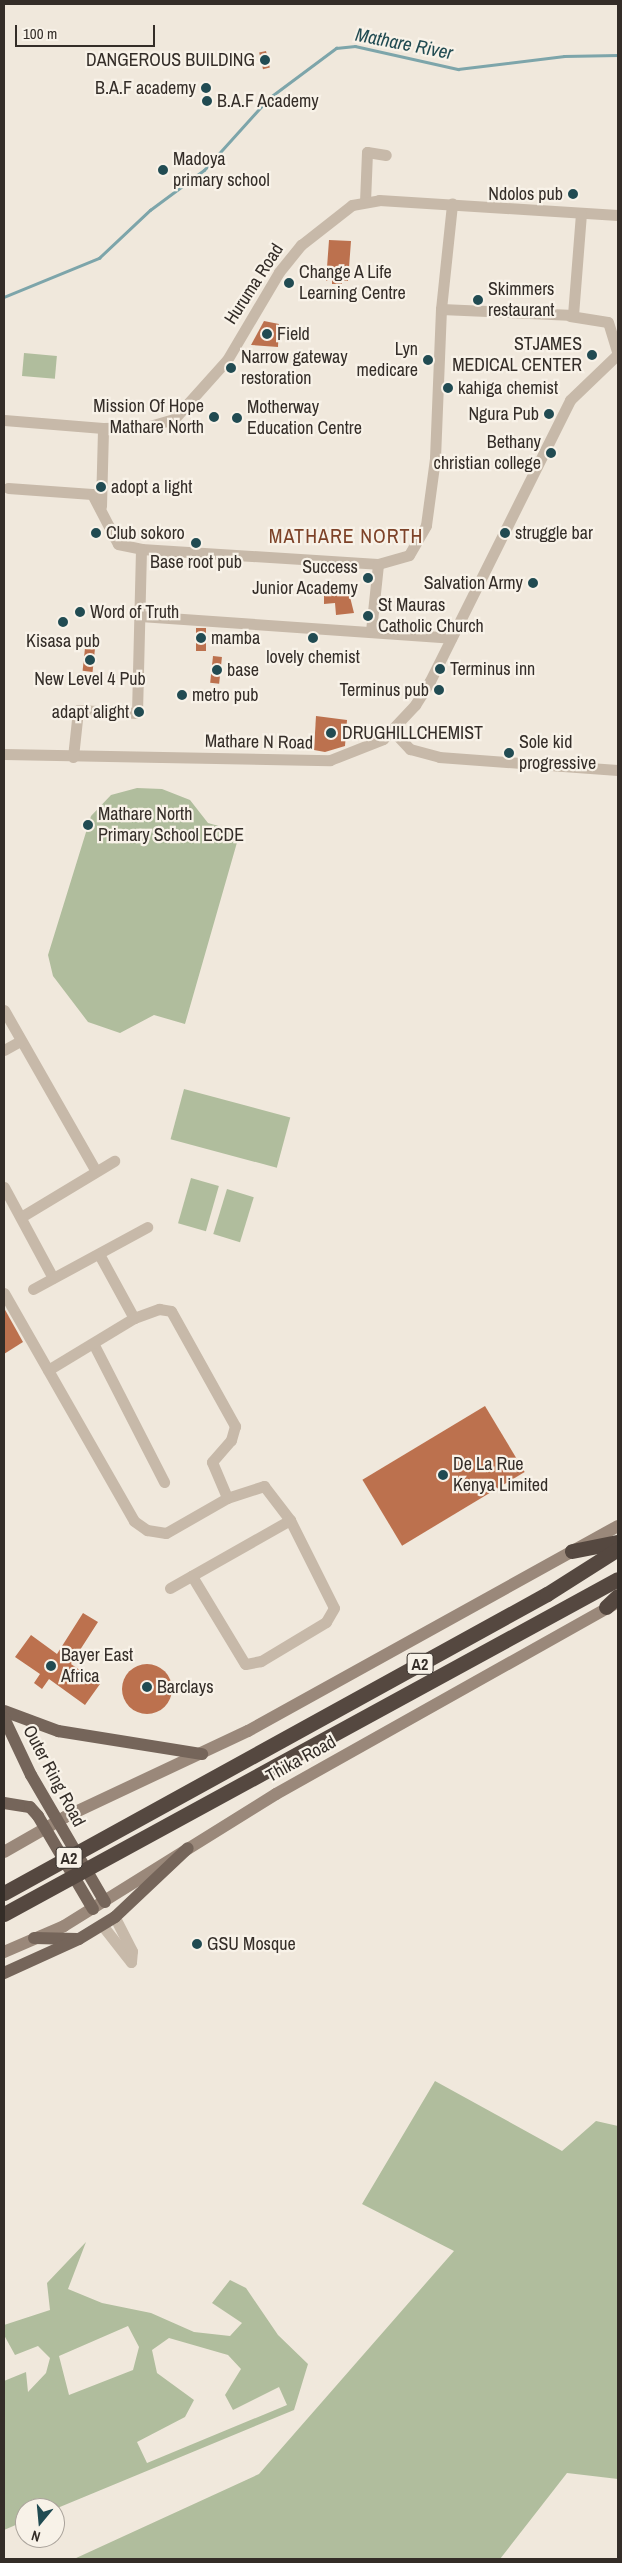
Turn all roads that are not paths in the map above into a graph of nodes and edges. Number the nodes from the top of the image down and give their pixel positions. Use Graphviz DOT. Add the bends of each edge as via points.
graph roads {
  1 [pos="386,155"];
  2 [pos="365,202"];
  3 [pos="452,204"];
  4 [pos="581,213"];
  5 [pos="618,215"];
  6 [pos="441,309"];
  7 [pos="570,316"];
  8 [pos="618,354"];
  9 [pos="4,420"];
  10 [pos="103,428"];
  11 [pos="8,488"];
  12 [pos="101,506"];
  13 [pos="141,549"];
  14 [pos="378,564"];
  15 [pos="140,616"];
  16 [pos="371,631"];
  17 [pos="451,638"];
  18 [pos="393,731"];
  19 [pos="4,754"];
  20 [pos="73,757"];
  21 [pos="618,770"];
  22 [pos="4,1010"];
  23 [pos="20,1041"];
  24 [pos="4,1050"];
  25 [pos="114,1161"];
  26 [pos="96,1171"];
  27 [pos="4,1187"];
  28 [pos="21,1216"];
  29 [pos="147,1227"];
  30 [pos="100,1256"];
  31 [pos="53,1278"];
  32 [pos="33,1290"];
  33 [pos="4,1293"];
  34 [pos="134,1318"];
  35 [pos="94,1344"];
  36 [pos="48,1370"];
  37 [pos="164,1482"];
  38 [pos="227,1498"];
  39 [pos="290,1520"];
  40 [pos="618,1526"];
  41 [pos="618,1542"];
  42 [pos="618,1549"];
  43 [pos="572,1551"];
  44 [pos="192,1576"];
  45 [pos="618,1579"];
  46 [pos="170,1588"];
  47 [pos="618,1596"];
  48 [pos="612,1604"];
  49 [pos="4,1710"];
  50 [pos="4,1718"];
  51 [pos="202,1754"];
  52 [pos="4,1803"];
  53 [pos="46,1816"];
  54 [pos="188,1848"];
  55 [pos="4,1852"];
  56 [pos="4,1893"];
  57 [pos="105,1902"];
  58 [pos="93,1909"];
  59 [pos="4,1914"];
  60 [pos="115,1917"];
  61 [pos="102,1925"];
  62 [pos="34,1938"];
  63 [pos="79,1939"];
  64 [pos="4,1952"];
  65 [pos="4,1973"];
  1 -- 2 [label="street" via="367,152"];
  2 -- 3 [label="street, Huruma Road"];
  2 -- 10 [label="street, Huruma Road" via="327,220 301,245 279,272 227,360 189,408 160,425"];
  3 -- 4 [label="street, Huruma Road"];
  3 -- 6 [label="street"];
  4 -- 5 [label="street, Huruma Road"];
  4 -- 7 [label="street" via="575,308"];
  6 -- 7 [label="street"];
  6 -- 14 [label="street" via="426,525 409,555"];
  7 -- 8 [label="street" via="608,322"];
  8 -- 17 [label="street, Mathare N Road" via="570,400"];
  9 -- 10 [label="street, Huruma Road"];
  10 -- 12 [label="street"];
  11 -- 12 [label="street" via="88,493"];
  12 -- 13 [label="street" via="118,544"];
  13 -- 14 [label="street"];
  13 -- 15 [label="street"];
  14 -- 16 [label="street"];
  15 -- 16 [label="street"];
  15 -- 20 [label="street" via="137,713 78,710"];
  16 -- 17 [label="street"];
  17 -- 18 [label="street, Mathare N Road" via="430,681"];
  18 -- 20 [label="street, Mathare N Road" via="330,760"];
  18 -- 21 [label="street" via="410,749 439,757"];
  19 -- 20 [label="street, Mathare N Road"];
  22 -- 23 [label="street"];
  23 -- 24 [label="street"];
  23 -- 26 [label="street"];
  25 -- 26 [label="street"];
  26 -- 28 [label="street"];
  27 -- 28 [label="street"];
  28 -- 31 [label="street"];
  29 -- 30 [label="street"];
  30 -- 31 [label="street"];
  30 -- 34 [label="street"];
  31 -- 32 [label="street"];
  33 -- 36 [label="street"];
  34 -- 35 [label="street"];
  34 -- 38 [label="street" via="159,1310 176,1316 233,1419 234,1436 212,1462"];
  35 -- 36 [label="street"];
  35 -- 37 [label="street"];
  36 -- 38 [label="street" via="140,1527 166,1533"];
  38 -- 39 [label="street" via="264,1486"];
  39 -- 44 [label="street"];
  39 -- 44 [label="street" via="334,1608 326,1622 260,1661 242,1662"];
  40 -- 43 [label="main road"];
  41 -- 43 [label="highway"];
  42 -- 56 [label="highway, Thika Road / A2" via="547,1594"];
  43 -- 51 [label="main road"];
  44 -- 46 [label="street"];
  45 -- 59 [label="highway, Thika Road / A2"];
  47 -- 48 [label="highway"];
  48 -- 54 [label="main road, Thika Road"];
  49 -- 51 [label="main road" via="58,1730"];
  50 -- 53 [label="main road, Outer Ring Road"];
  51 -- 55 [label="main road" via="65,1817"];
  52 -- 53 [label="main road, Outer Ring Road" via="30,1807"];
  53 -- 57 [label="main road, Outer Ring Road"];
  53 -- 58 [label="main road, Outer Ring Road"];
  54 -- 57 [label="main road, Thika Road"];
  54 -- 60 [label="main road"];
  57 -- 58 [label="main road, Thika Road"];
  58 -- 62 [label="main road, Thika Road"];
  60 -- 61 [label="main road"];
  60 -- 61 [label="street" via="132,1951 131,1962"];
  61 -- 63 [label="main road"];
  62 -- 63 [label="main road"];
  62 -- 64 [label="main road, Thika Road"];
  63 -- 65 [label="main road"];
}
